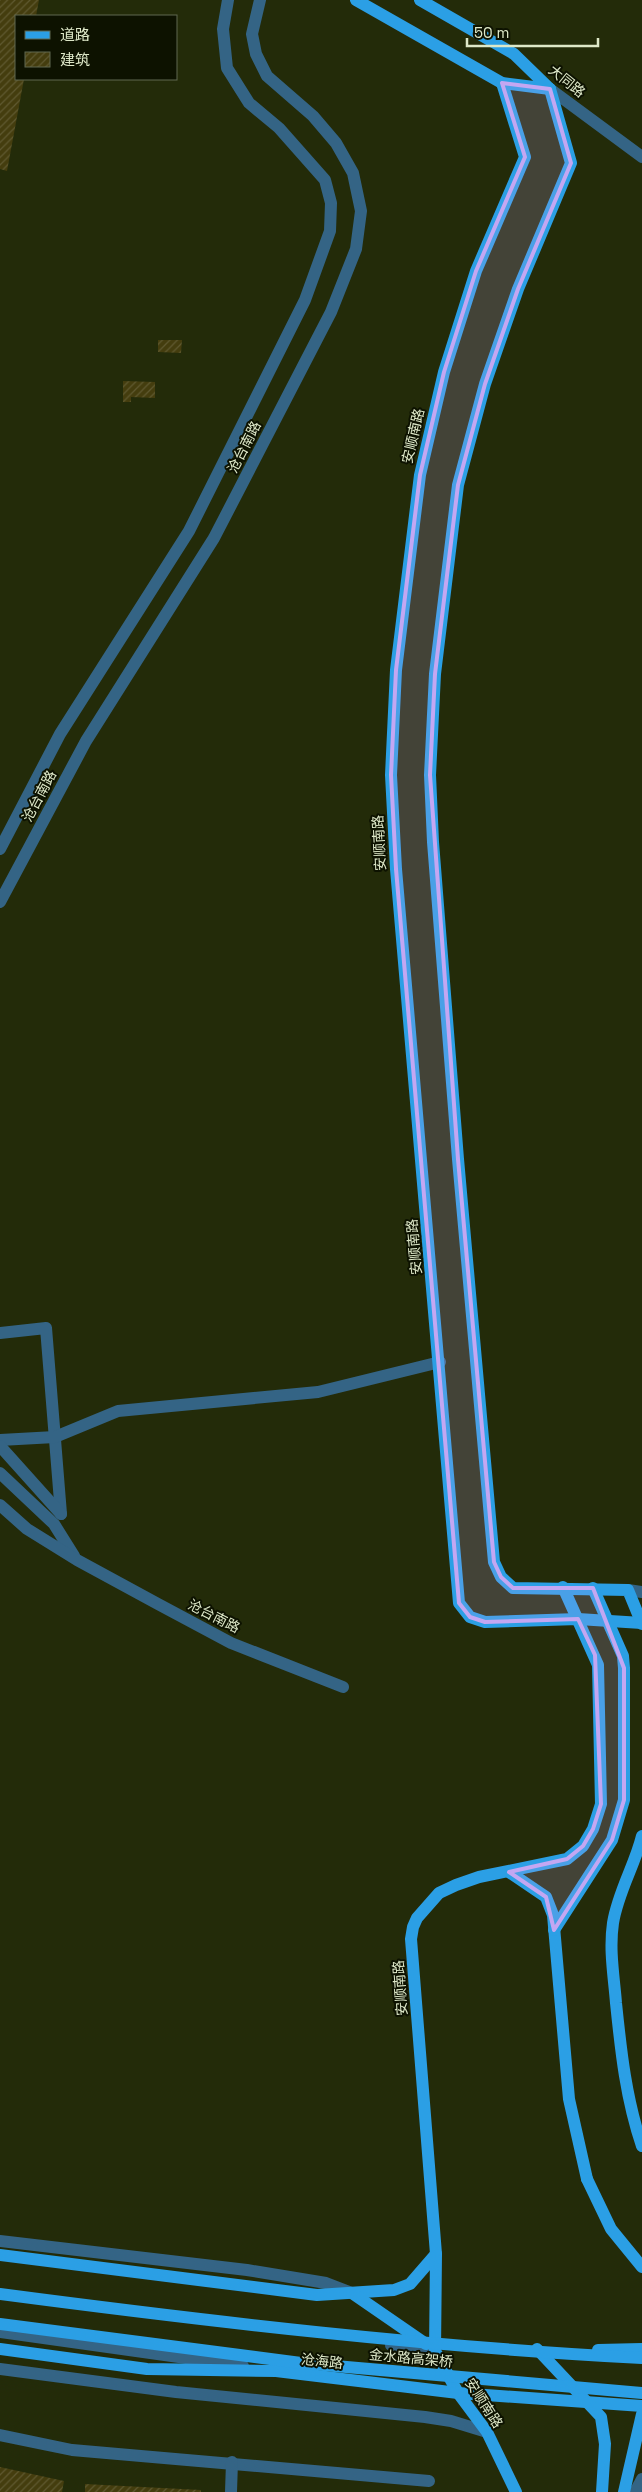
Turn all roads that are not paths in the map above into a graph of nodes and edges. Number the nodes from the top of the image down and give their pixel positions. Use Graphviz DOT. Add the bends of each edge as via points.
graph roads {
  1 [pos="228,0"];
  2 [pos="260,0"];
  3 [pos="356,0"];
  4 [pos="420,0"];
  5 [pos="502,83"];
  6 [pos="550,89"];
  7 [pos="642,157"];
  8 [pos="0,848"];
  9 [pos="0,902"];
  10 [pos="0,1333"];
  11 [pos="440,1362"];
  12 [pos="55,1437"];
  13 [pos="0,1440"];
  14 [pos="0,1446"];
  15 [pos="0,1474"];
  16 [pos="0,1505"];
  17 [pos="77,1560"];
  18 [pos="563,1587"];
  19 [pos="593,1588"];
  20 [pos="628,1590"];
  21 [pos="642,1592"];
  22 [pos="578,1619"];
  23 [pos="608,1621"];
  24 [pos="642,1624"];
  25 [pos="343,1687"];
  26 [pos="642,1836"];
  27 [pos="509,1872"];
  28 [pos="554,1930"];
  29 [pos="642,2146"];
  30 [pos="0,2241"];
  31 [pos="436,2254"];
  32 [pos="0,2255"];
  33 [pos="642,2266"];
  34 [pos="352,2293"];
  35 [pos="0,2296"];
  36 [pos="0,2324"];
  37 [pos="0,2332"];
  38 [pos="0,2349"];
  39 [pos="537,2349"];
  40 [pos="642,2349"];
  41 [pos="435,2351"];
  42 [pos="642,2358"];
  43 [pos="0,2369"];
  44 [pos="276,2371"];
  45 [pos="458,2393"];
  46 [pos="642,2393"];
  47 [pos="589,2402"];
  48 [pos="642,2406"];
  49 [pos="642,2414"];
  50 [pos="487,2432"];
  51 [pos="0,2435"];
  52 [pos="232,2462"];
  53 [pos="642,2479"];
  54 [pos="429,2481"];
  55 [pos="231,2492"];
  56 [pos="516,2492"];
  57 [pos="602,2492"];
  58 [pos="624,2492"];
  59 [pos="635,2492"];
  1 -- 8 [label="street, 沧台南路" via="223,29 227,68 248,102 279,128 325,180 331,203 330,231 305,300 189,531 60,734"];
  2 -- 9 [label="street, 沧台南路" via="252,34 256,54 267,76 336,142 353,173 362,211 356,249 331,312 214,538 86,741"];
  3 -- 5 [label="main road"];
  4 -- 6 [label="main road, 大同路" via="514,54"];
  5 -- 6 [label="main road"];
  5 -- 11 [label="main road, 安顺南路" via="525,158 476,271 444,372 420,475 395,680 391,775 396,869"];
  6 -- 7 [label="street, 大同路"];
  6 -- 18 [label="main road" via="571,163 518,289 485,384 458,485 435,674 430,775 456,1139 494,1562 501,1578 514,1588"];
  10 -- 12 [label="street" via="46,1328"];
  11 -- 12 [label="street" via="318,1392 118,1411"];
  11 -- 22 [label="main road, 安顺南路" via="459,1603 470,1617 486,1622"];
  12 -- 13 [label="street"];
  12 -- 14 [label="street" via="61,1514"];
  15 -- 17 [label="street, 沧台南路" via="54,1524"];
  16 -- 17 [label="street, 沧台南路" via="27,1529"];
  17 -- 25 [label="street, 沧台南路" via="231,1643"];
  18 -- 19 [label="main road"];
  18 -- 22 [label="main road, 安顺南路"];
  19 -- 20 [label="main road"];
  19 -- 23 [label="main road"];
  20 -- 21 [label="street"];
  20 -- 24 [label="main road"];
  22 -- 23 [label="main road"];
  22 -- 27 [label="main road, 安顺南路" via="598,1665 601,1804 583,1846 567,1859"];
  23 -- 24 [label="main road"];
  23 -- 28 [label="main road" via="623,1656 624,1800 612,1840"];
  26 -- 29 [label="main road" via="617,1904 611,1953 623,2068 631,2115"];
  27 -- 28 [label="main road" via="546,1897 553,1915"];
  27 -- 31 [label="main road, 安顺南路" via="479,1877 439,1893 413,1927 411,1939"];
  28 -- 33 [label="main road, bridge" via="569,2099 587,2179 611,2229"];
  30 -- 34 [label="street" via="247,2270 326,2282"];
  31 -- 34 [label="main road" via="410,2284 394,2290"];
  31 -- 41 [label="main road, 安顺南路"];
  32 -- 34 [label="main road" via="317,2295"];
  34 -- 41 [label="main road"];
  35 -- 41 [label="street, 沧海路"];
  35 -- 42 [label="main road, 金水路高架桥, bridge" via="479,2348"];
  36 -- 46 [label="main road, 金水路高架桥, bridge" via="301,2363"];
  37 -- 44 [label="street, 沧海路"];
  38 -- 44 [label="main road" via="147,2369"];
  39 -- 40 [label="main road, 沧海路"];
  39 -- 41 [label="main road, 沧海路"];
  39 -- 47 [label="main road"];
  41 -- 45 [label="main road, 安顺南路"];
  43 -- 50 [label="street" via="176,2392 425,2417"];
  44 -- 45 [label="main road, 沧海路"];
  45 -- 47 [label="main road, 沧海路"];
  45 -- 50 [label="main road, 安顺南路"];
  47 -- 48 [label="main road, 沧海路"];
  47 -- 57 [label="main road" via="601,2417 605,2430"];
  49 -- 58 [label="main road"];
  50 -- 56 [label="main road, 安顺南路"];
  51 -- 52 [label="street" via="72,2450"];
  52 -- 54 [label="street"];
  52 -- 55 [label="street"];
  53 -- 59 [label="street"];
}
